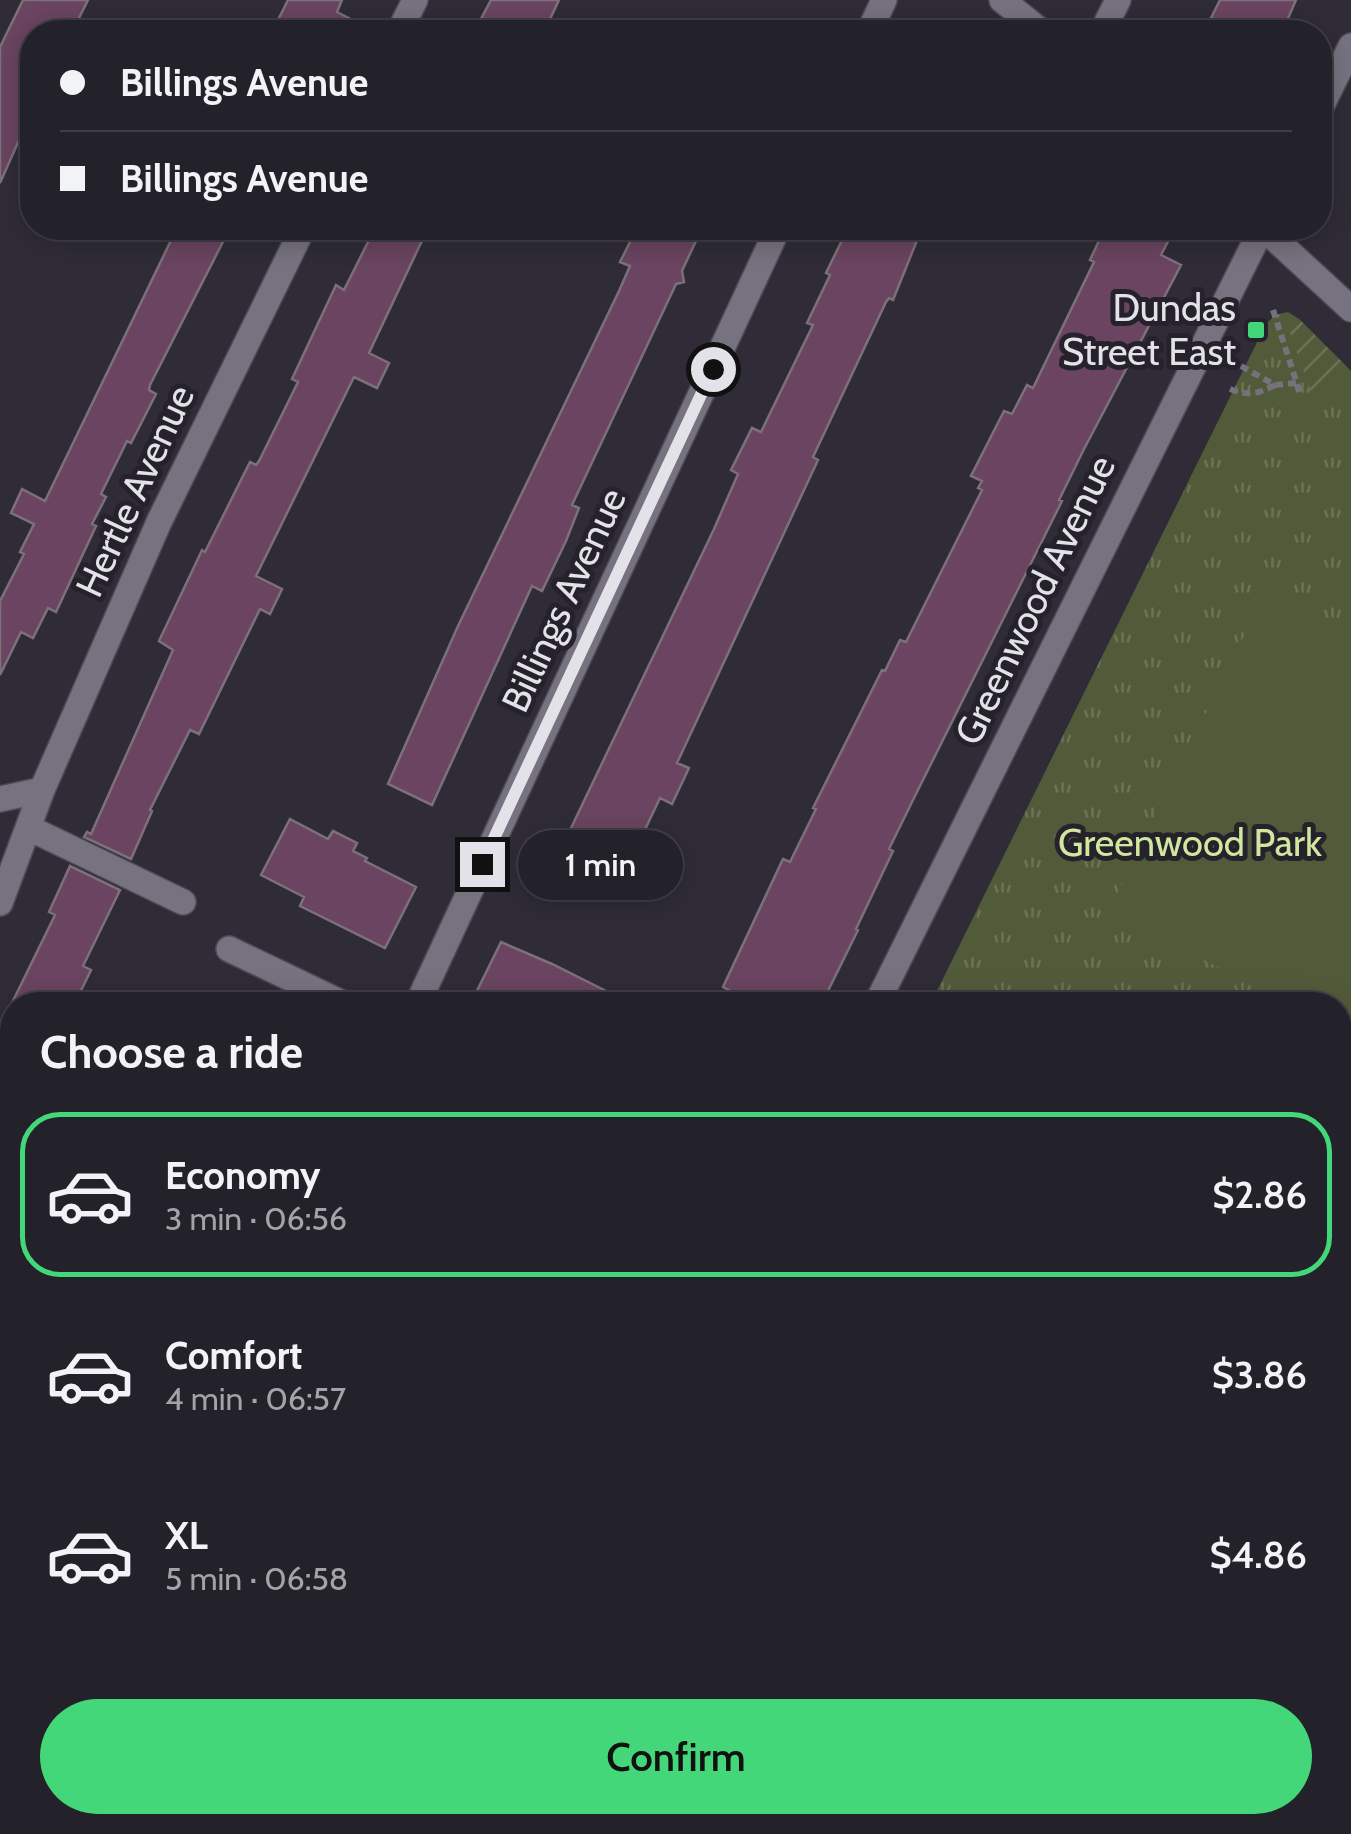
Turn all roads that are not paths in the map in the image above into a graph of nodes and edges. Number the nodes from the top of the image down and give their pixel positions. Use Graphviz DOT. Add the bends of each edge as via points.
graph roads {
  1 [pos="1002,0"];
  2 [pos="1027,20"];
  3 [pos="1351,46"];
  4 [pos="1332,85"];
  5 [pos="297,240"];
  6 [pos="772,240"];
  7 [pos="1256,240"];
  8 [pos="1275,240"];
  9 [pos="1351,310"];
  10 [pos="42,790"];
  11 [pos="0,799"];
  12 [pos="29,828"];
  13 [pos="0,902"];
  14 [pos="184,902"];
  15 [pos="229,949"];
  16 [pos="319,992"];
  17 [pos="423,992"];
  18 [pos="882,992"];
  1 -- 2 [label="street"];
  3 -- 4 [label="street"];
  5 -- 10 [label="street, Hertle Avenue" via="159,522"];
  6 -- 17 [label="street, Billings Avenue"];
  7 -- 18 [label="street, Greenwood Avenue"];
  8 -- 9 [label="street"];
  10 -- 11 [label="street"];
  10 -- 12 [label="street, Hertle Avenue"];
  12 -- 13 [label="street, Hertle Avenue"];
  12 -- 14 [label="street"];
  15 -- 16 [label="street"];
}
